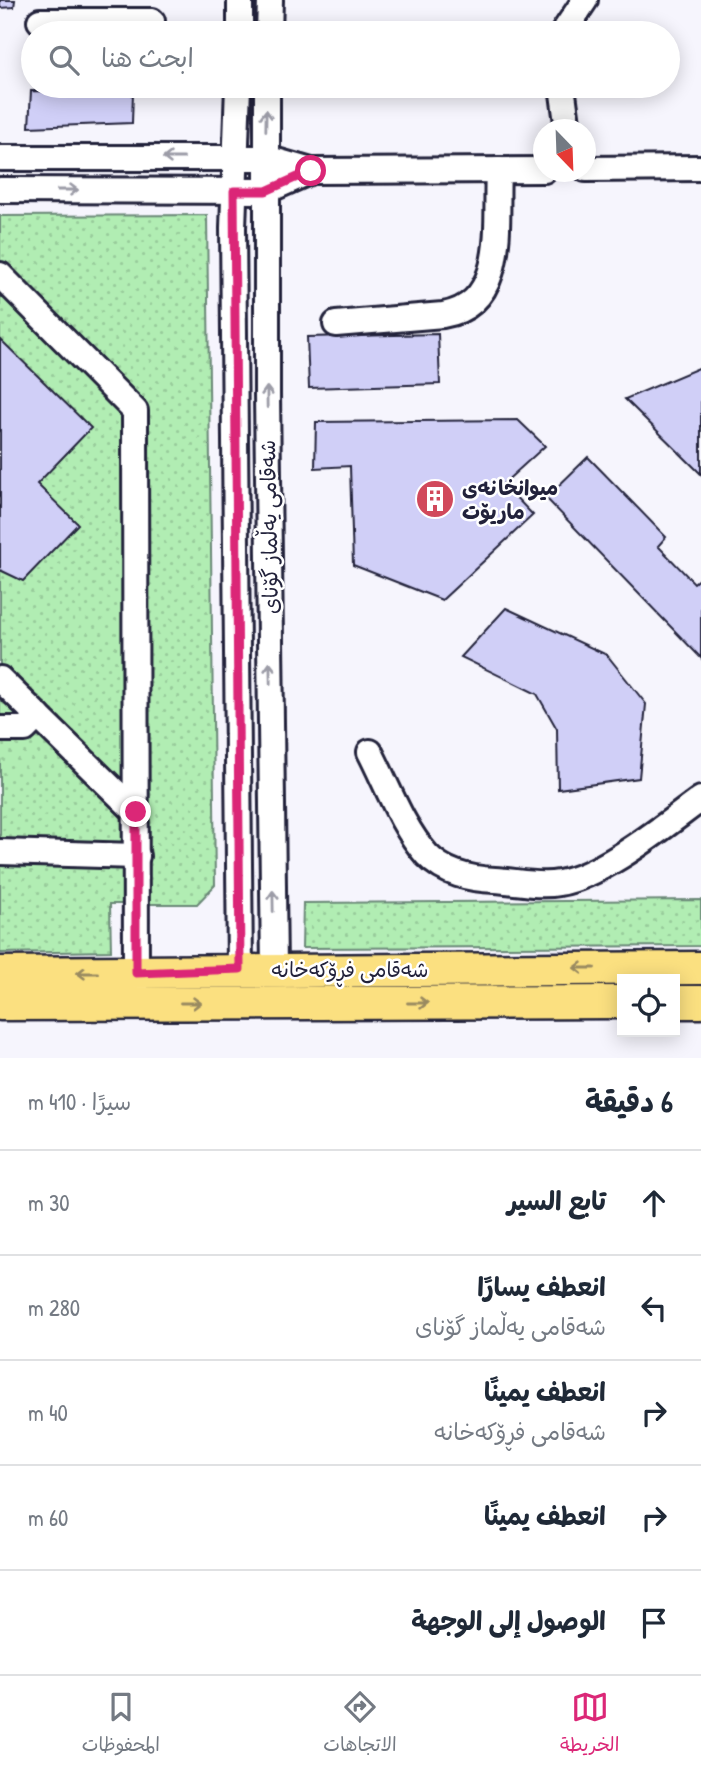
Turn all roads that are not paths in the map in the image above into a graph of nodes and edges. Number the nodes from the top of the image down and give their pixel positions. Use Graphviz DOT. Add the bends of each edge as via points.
graph roads {
  1 [pos="240,0"];
  2 [pos="270,0"];
  3 [pos="584,0"];
  4 [pos="240,21"];
  5 [pos="269,21"];
  6 [pos="571,21"];
  7 [pos="238,98"];
  8 [pos="267,98"];
  9 [pos="564,98"];
  10 [pos="566,119"];
  11 [pos="0,158"];
  12 [pos="235,158"];
  13 [pos="266,158"];
  14 [pos="701,168"];
  15 [pos="596,169"];
  16 [pos="498,170"];
  17 [pos="533,170"];
  18 [pos="311,171"];
  19 [pos="0,190"];
  20 [pos="234,191"];
  21 [pos="266,191"];
  22 [pos="0,275"];
  23 [pos="336,324"];
  24 [pos="0,679"];
  25 [pos="38,716"];
  26 [pos="0,729"];
  27 [pos="370,752"];
  28 [pos="701,799"];
  29 [pos="136,812"];
  30 [pos="0,852"];
  31 [pos="137,856"];
  32 [pos="701,968"];
  33 [pos="240,969"];
  34 [pos="274,969"];
  35 [pos="0,973"];
  36 [pos="136,988"];
  37 [pos="617,1002"];
  38 [pos="680,1002"];
  39 [pos="701,1002"];
  40 [pos="0,1004"];
  1 -- 4 [label="street"];
  2 -- 5 [label="street"];
  3 -- 6 [label="street"];
  7 -- 12 [label="street, شەقامی یەڵماز گۆنای"];
  13 -- 8 [label="street, شەقامی یەڵماز گۆنای, one-way"];
  9 -- 10 [label="street"];
  12 -- 11 [label="street, one-way"];
  12 -- 13 [label="street"];
  12 -- 20 [label="street, شەقامی یەڵماز گۆنای"];
  13 -- 18 [label="street"];
  13 -- 21 [label="street, شەقامی یەڵماز گۆنای"];
  14 -- 15 [label="street"];
  16 -- 17 [label="street"];
  16 -- 18 [label="street"];
  16 -- 23 [label="street" via="492,273 475,302 443,315"];
  18 -- 21 [label="street"];
  19 -- 20 [label="street, one-way"];
  20 -- 21 [label="street"];
  20 -- 33 [label="street, شەقامی یەڵماز گۆنای"];
  34 -- 21 [label="street, شەقامی یەڵماز گۆنای, one-way"];
  22 -- 29 [label="street" via="135,411"];
  24 -- 25 [label="street"];
  25 -- 26 [label="street" via="25,729"];
  25 -- 29 [label="street"];
  27 -- 28 [label="street" via="428,856 470,879 559,884 632,848"];
  29 -- 31 [label="street"];
  30 -- 31 [label="street"];
  31 -- 36 [label="street"];
  32 -- 34 [label="main road, شەقامی فڕۆکەخانە, one-way"];
  33 -- 34 [label="main road, شەقامی فڕۆکەخانە"];
  33 -- 36 [label="main road, شەقامی فڕۆکەخانە"];
  36 -- 35 [label="main road, شەقامی فڕۆکەخانە, one-way"];
  36 -- 37 [label="main road, شەقامی فڕۆکەخانە, one-way"];
  36 -- 40 [label="main road, شەقامی فڕۆکەخانە"];
  38 -- 39 [label="main road"];
}
